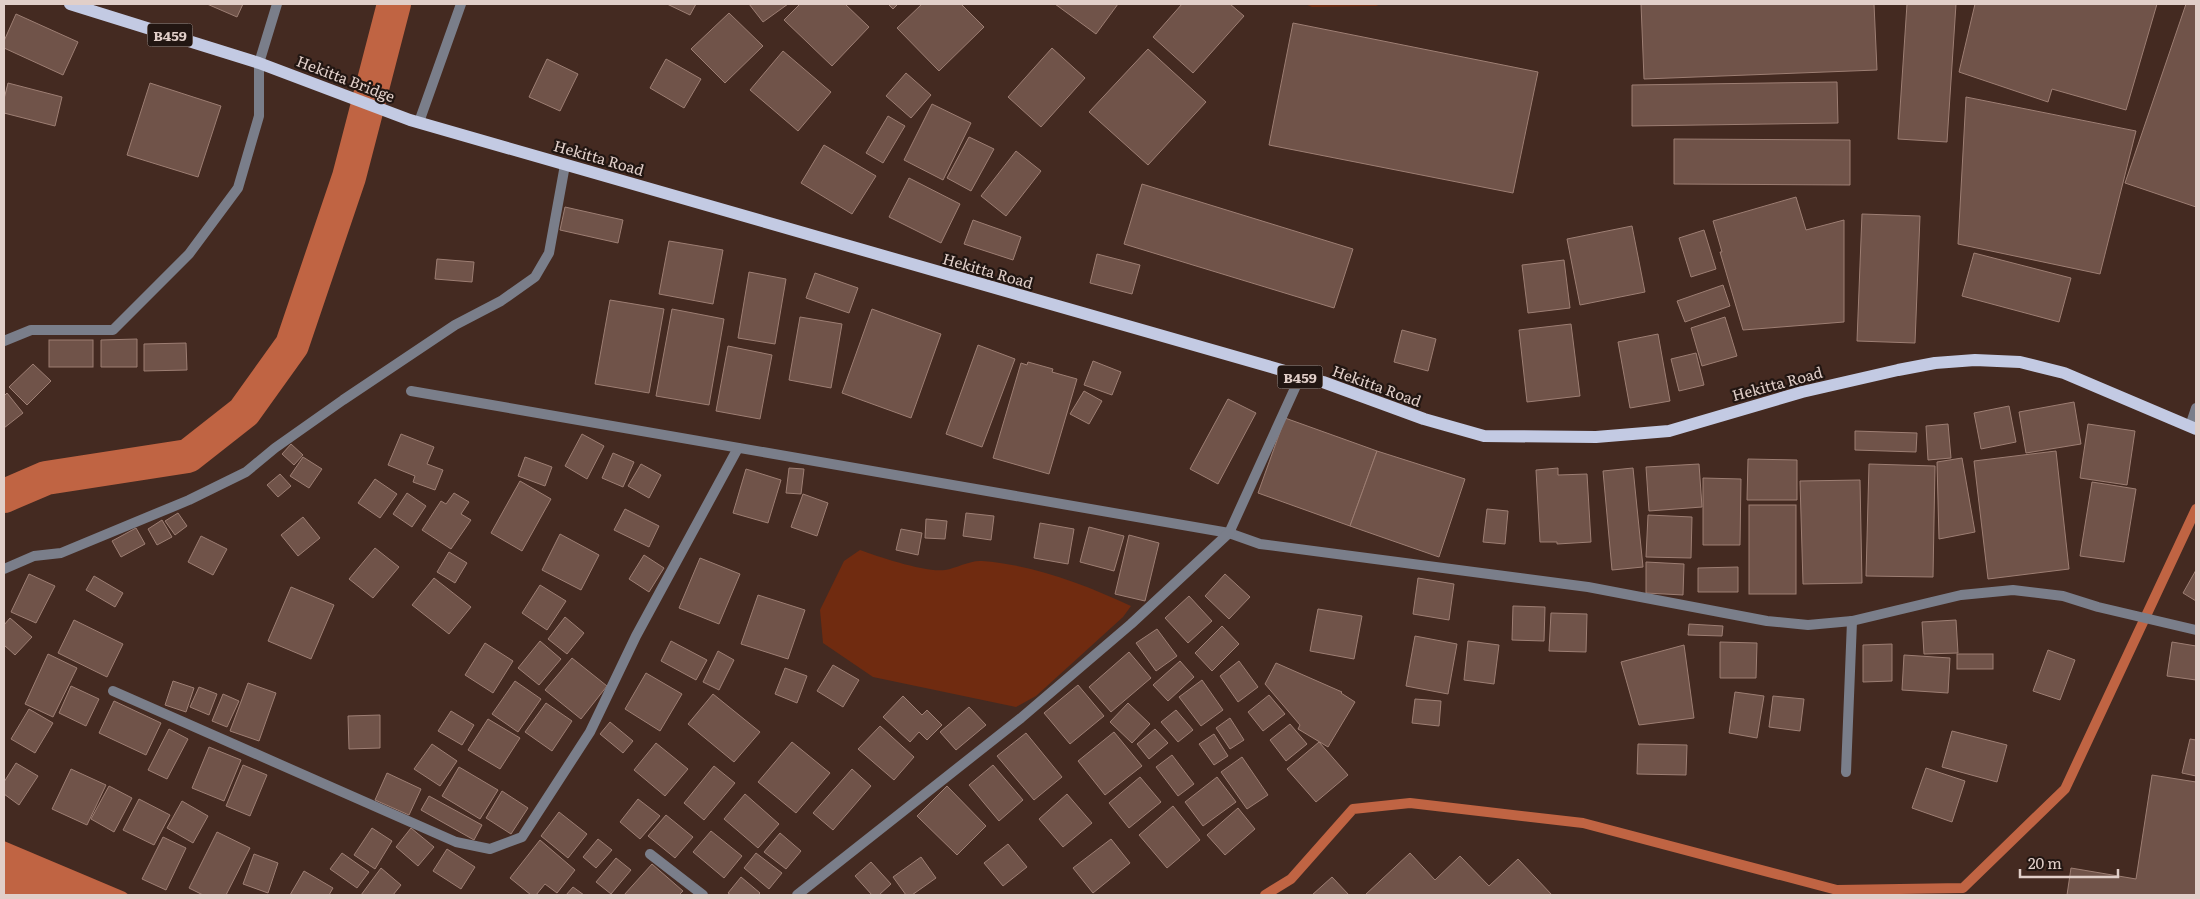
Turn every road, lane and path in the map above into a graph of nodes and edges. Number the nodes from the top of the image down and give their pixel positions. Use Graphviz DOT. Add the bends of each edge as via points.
graph roads {
  1 [pos="70,4"];
  2 [pos="277,4"];
  3 [pos="460,4"];
  4 [pos="265,65"];
  5 [pos="414,121"];
  6 [pos="565,165"];
  7 [pos="4,341"];
  8 [pos="1300,377"];
  9 [pos="411,390"];
  10 [pos="2196,408"];
  11 [pos="2193,428"];
  12 [pos="738,448"];
  13 [pos="1229,533"];
  14 [pos="4,569"];
  15 [pos="1852,621"];
  16 [pos="2193,629"];
  17 [pos="114,691"];
  18 [pos="1846,772"];
  19 [pos="650,854"];
  20 [pos="703,895"];
  21 [pos="797,895"];
  1 -- 4 [label="main road, B459"];
  2 -- 4 [label="street"];
  3 -- 5 [label="street"];
  4 -- 5 [label="main road, Hekitta Bridge / B459"];
  4 -- 7 [label="street" via="259,116 238,188 190,254 113,330 31,330"];
  5 -- 6 [label="main road, Hekitta Road / B459"];
  6 -- 8 [label="main road, Hekitta Road / B459"];
  6 -- 14 [label="street" via="549,253 534,277 501,302 456,325 343,400 246,472 189,500 61,553 34,556"];
  8 -- 11 [label="main road, Hekitta Road / B459" via="1323,382 1424,420 1484,436 1596,437 1669,431 1802,392 1934,363 2011,362 2064,374"];
  8 -- 13 [label="street"];
  9 -- 12 [label="street"];
  10 -- 11 [label="street"];
  12 -- 13 [label="street"];
  12 -- 17 [label="street" via="636,636 590,732 522,837 490,849 456,842"];
  13 -- 15 [label="street" via="1260,544 1588,587 1767,621 1808,625"];
  13 -- 21 [label="street" via="1131,624 1021,718"];
  15 -- 16 [label="street" via="1961,595 2013,590 2063,596"];
  15 -- 18 [label="street"];
  19 -- 20 [label="street"];
}
